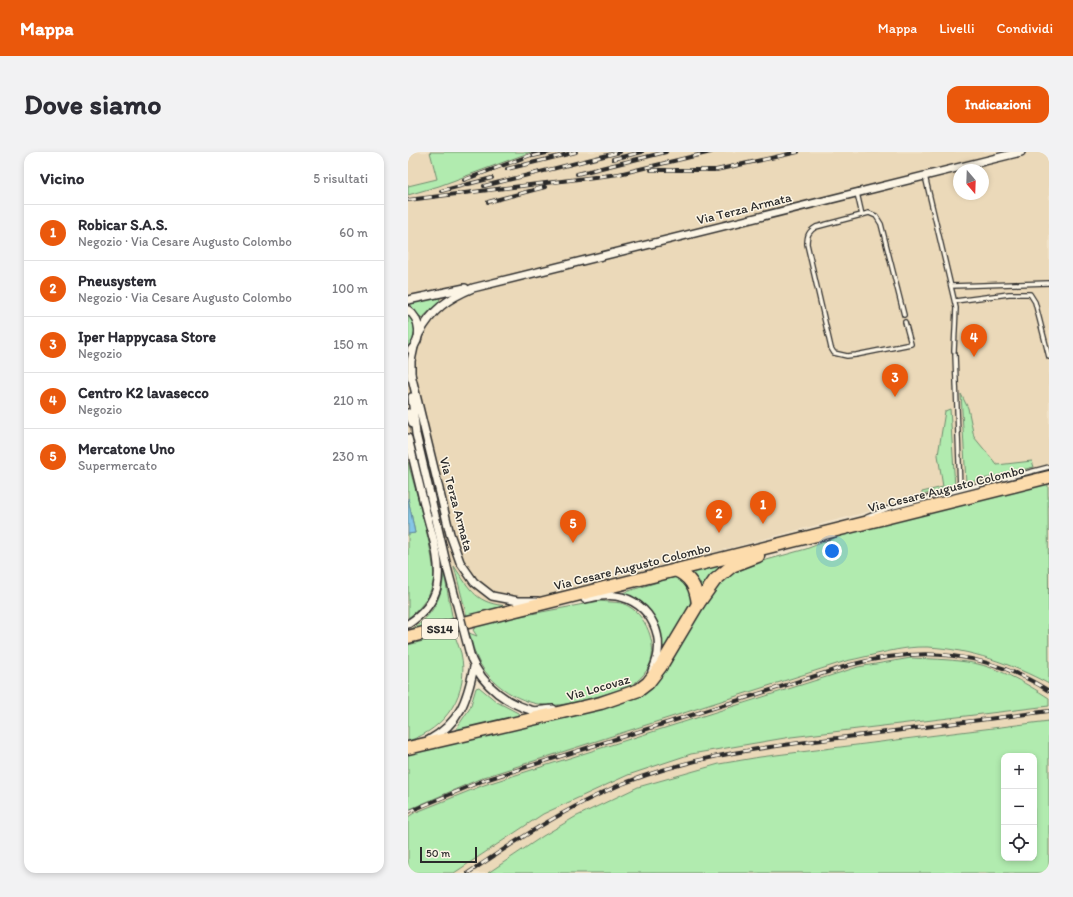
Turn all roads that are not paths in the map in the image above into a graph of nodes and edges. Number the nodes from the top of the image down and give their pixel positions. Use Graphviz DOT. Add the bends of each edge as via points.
graph roads {
  1 [pos="1021,152"];
  2 [pos="925,176"];
  3 [pos="857,192"];
  4 [pos="862,215"];
  5 [pos="1049,283"];
  6 [pos="951,286"];
  7 [pos="473,288"];
  8 [pos="408,300"];
  9 [pos="955,301"];
  10 [pos="408,310"];
  11 [pos="904,315"];
  12 [pos="905,322"];
  13 [pos="419,334"];
  14 [pos="414,347"];
  15 [pos="408,353"];
  16 [pos="1049,357"];
  17 [pos="411,374"];
  18 [pos="408,413"];
  19 [pos="416,434"];
  20 [pos="408,438"];
  21 [pos="1049,467"];
  22 [pos="1049,477"];
  23 [pos="960,489"];
  24 [pos="853,526"];
  25 [pos="803,537"];
  26 [pos="675,570"];
  27 [pos="549,601"];
  28 [pos="698,604"];
  29 [pos="534,605"];
  30 [pos="408,624"];
  31 [pos="408,637"];
  32 [pos="474,667"];
  33 [pos="533,711"];
  34 [pos="552,715"];
  35 [pos="413,747"];
  1 -- 2 [label="street, Via Terza Armata"];
  2 -- 3 [label="street, Via Terza Armata"];
  2 -- 6 [label="lane"];
  3 -- 4 [label="lane"];
  3 -- 7 [label="street, Via Terza Armata"];
  4 -- 11 [label="lane" via="869,213 876,216 881,224"];
  4 -- 12 [label="lane" via="816,227 807,237 831,348 834,353 847,356 911,344"];
  5 -- 6 [label="lane"];
  6 -- 9 [label="lane"];
  7 -- 8 [label="street, Via Terza Armata"];
  7 -- 13 [label="street, Via Terza Armata" via="447,301 428,317"];
  9 -- 16 [label="lane" via="1030,294 1035,302"];
  9 -- 23 [label="lane"];
  10 -- 13 [label="street" via="416,318"];
  13 -- 14 [label="street, Via Terza Armata"];
  14 -- 15 [label="street, Via Terza Armata"];
  14 -- 17 [label="street, Via Terza Armata"];
  17 -- 19 [label="street, Via Terza Armata"];
  17 -- 27 [label="street, Via Terza Armata" via="450,534 460,562 474,582 492,596 518,601"];
  18 -- 19 [label="street, Via Terza Armata"];
  19 -- 32 [label="street, Via Terza Armata, bridge"];
  20 -- 30 [label="street" via="434,541 439,572 437,588 431,602 421,615"];
  21 -- 23 [label="lane"];
  22 -- 24 [label="main road, Via Cesare Augusto Colombo"];
  23 -- 24 [label="lane" via="889,508 870,515"];
  24 -- 25 [label="main road, Via Cesare Augusto Colombo"];
  25 -- 26 [label="main road, Via Cesare Augusto Colombo"];
  25 -- 28 [label="main road, Via Locovaz" via="732,566 715,580"];
  26 -- 27 [label="main road, Via Cesare Augusto Colombo"];
  26 -- 28 [label="main road" via="691,580 697,593"];
  27 -- 29 [label="main road, Via Cesare Augusto Colombo"];
  28 -- 34 [label="main road, Via Locovaz" via="660,666 648,683 639,690 622,697"];
  29 -- 31 [label="main road, Via Cesare Augusto Colombo / SS14"];
  29 -- 33 [label="street, Via Locovaz" via="605,595 616,596 636,604 646,612 652,620 659,640 652,671 632,689 556,709"];
  32 -- 33 [label="street, Via Terza Armata" via="499,695"];
  32 -- 35 [label="street" via="467,696 456,718 440,732"];
  33 -- 34 [label="street, Via Terza Armata"];
  34 -- 35 [label="main road, Via Locovaz"];
}
